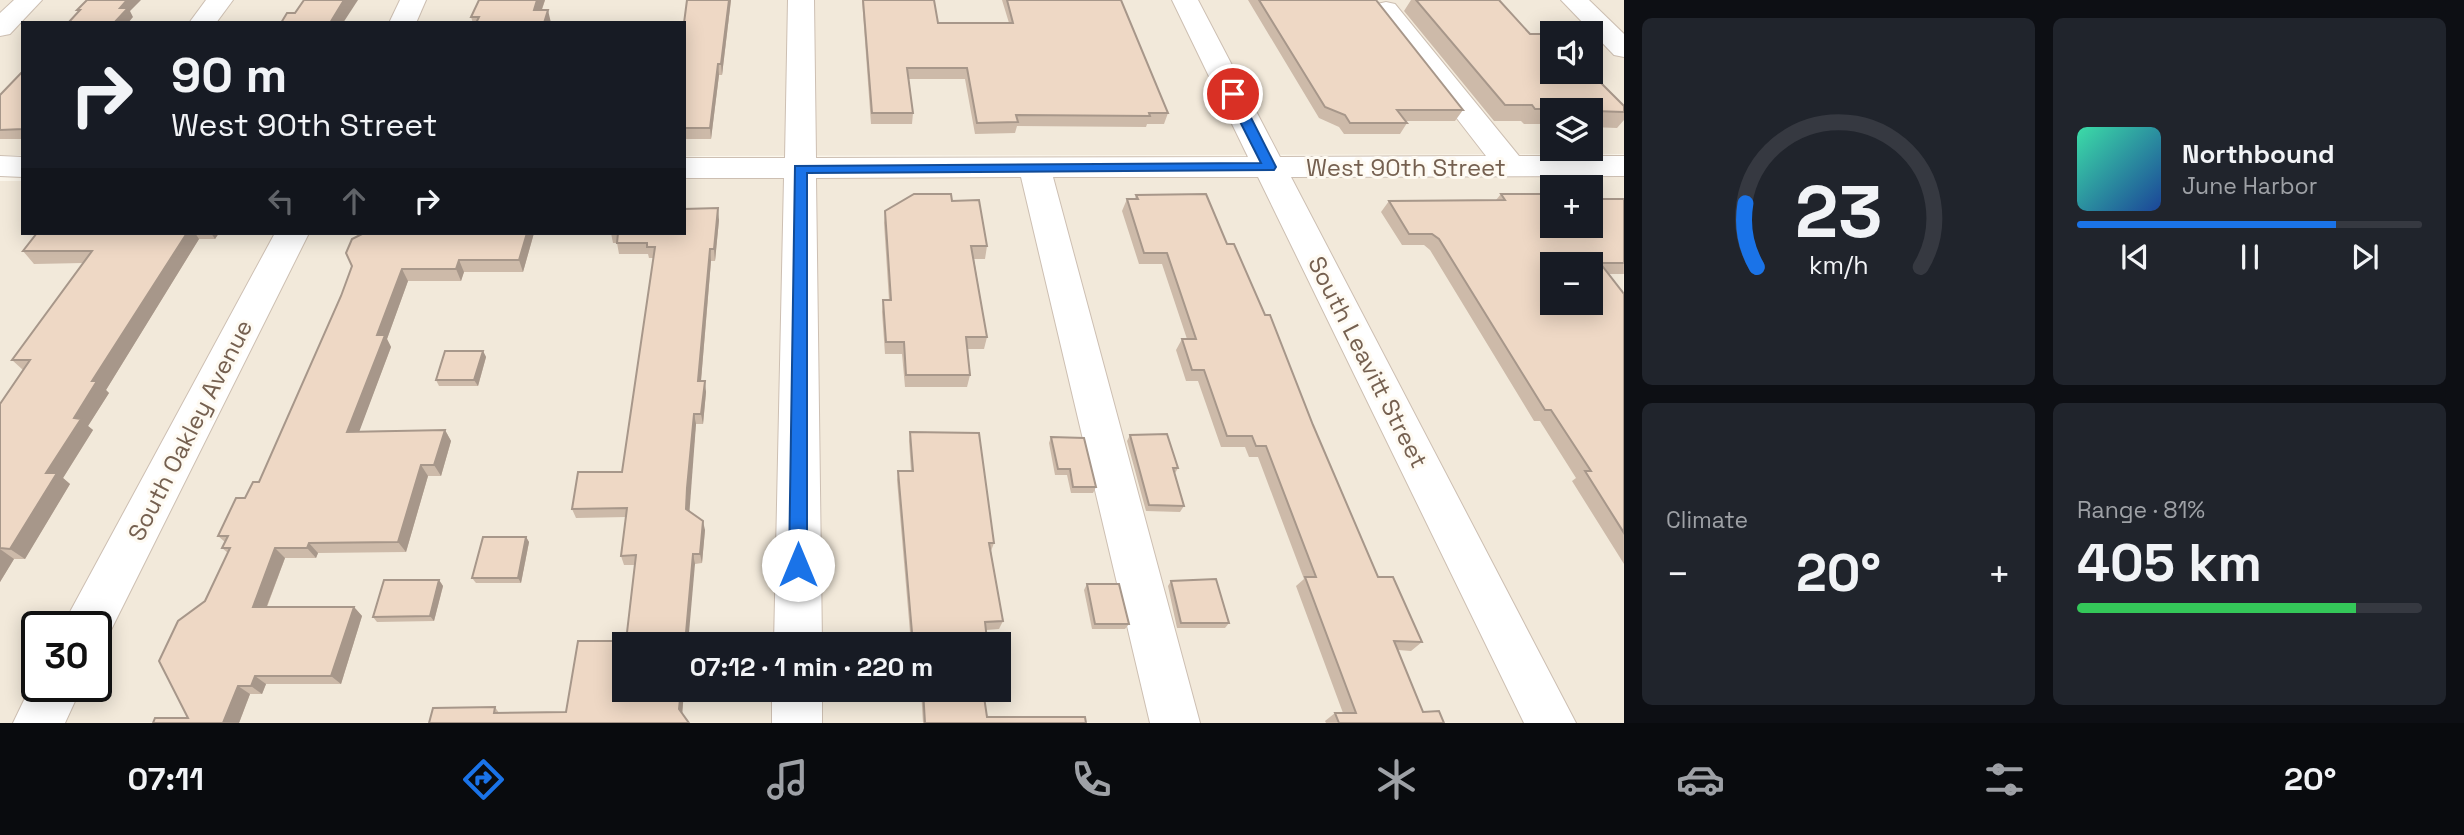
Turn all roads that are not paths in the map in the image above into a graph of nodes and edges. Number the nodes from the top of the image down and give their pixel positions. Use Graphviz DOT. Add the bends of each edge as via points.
graph roads {
  1 [pos="29,0"];
  2 [pos="220,0"];
  3 [pos="413,0"];
  4 [pos="801,0"];
  5 [pos="1185,0"];
  6 [pos="1574,0"];
  7 [pos="1386,10"];
  8 [pos="204,21"];
  9 [pos="403,21"];
  10 [pos="0,28"];
  11 [pos="1624,49"];
  12 [pos="0,166"];
  13 [pos="21,166"];
  14 [pos="1624,166"];
  15 [pos="1269,167"];
  16 [pos="1511,167"];
  17 [pos="686,168"];
  18 [pos="1035,168"];
  19 [pos="800,169"];
  20 [pos="291,235"];
  21 [pos="96,611"];
  22 [pos="798,632"];
  23 [pos="49,702"];
  24 [pos="797,702"];
  25 [pos="38,723"];
  26 [pos="797,723"];
  27 [pos="1175,723"];
  28 [pos="1551,723"];
  1 -- 10 [label="street"];
  2 -- 8 [label="street"];
  3 -- 9 [label="street"];
  4 -- 19 [label="street"];
  5 -- 15 [label="street, South Leavitt Street"];
  6 -- 11 [label="street"];
  7 -- 16 [label="street"];
  12 -- 13 [label="street"];
  14 -- 16 [label="street, West 90th Street"];
  15 -- 16 [label="street, West 90th Street"];
  15 -- 18 [label="street, West 90th Street"];
  15 -- 28 [label="street, South Leavitt Street"];
  17 -- 19 [label="street, West 90th Street"];
  18 -- 19 [label="street, West 90th Street"];
  18 -- 27 [label="street"];
  19 -- 22 [label="street"];
  20 -- 21 [label="street, South Oakley Avenue"];
  23 -- 25 [label="street"];
  24 -- 26 [label="street"];
}
